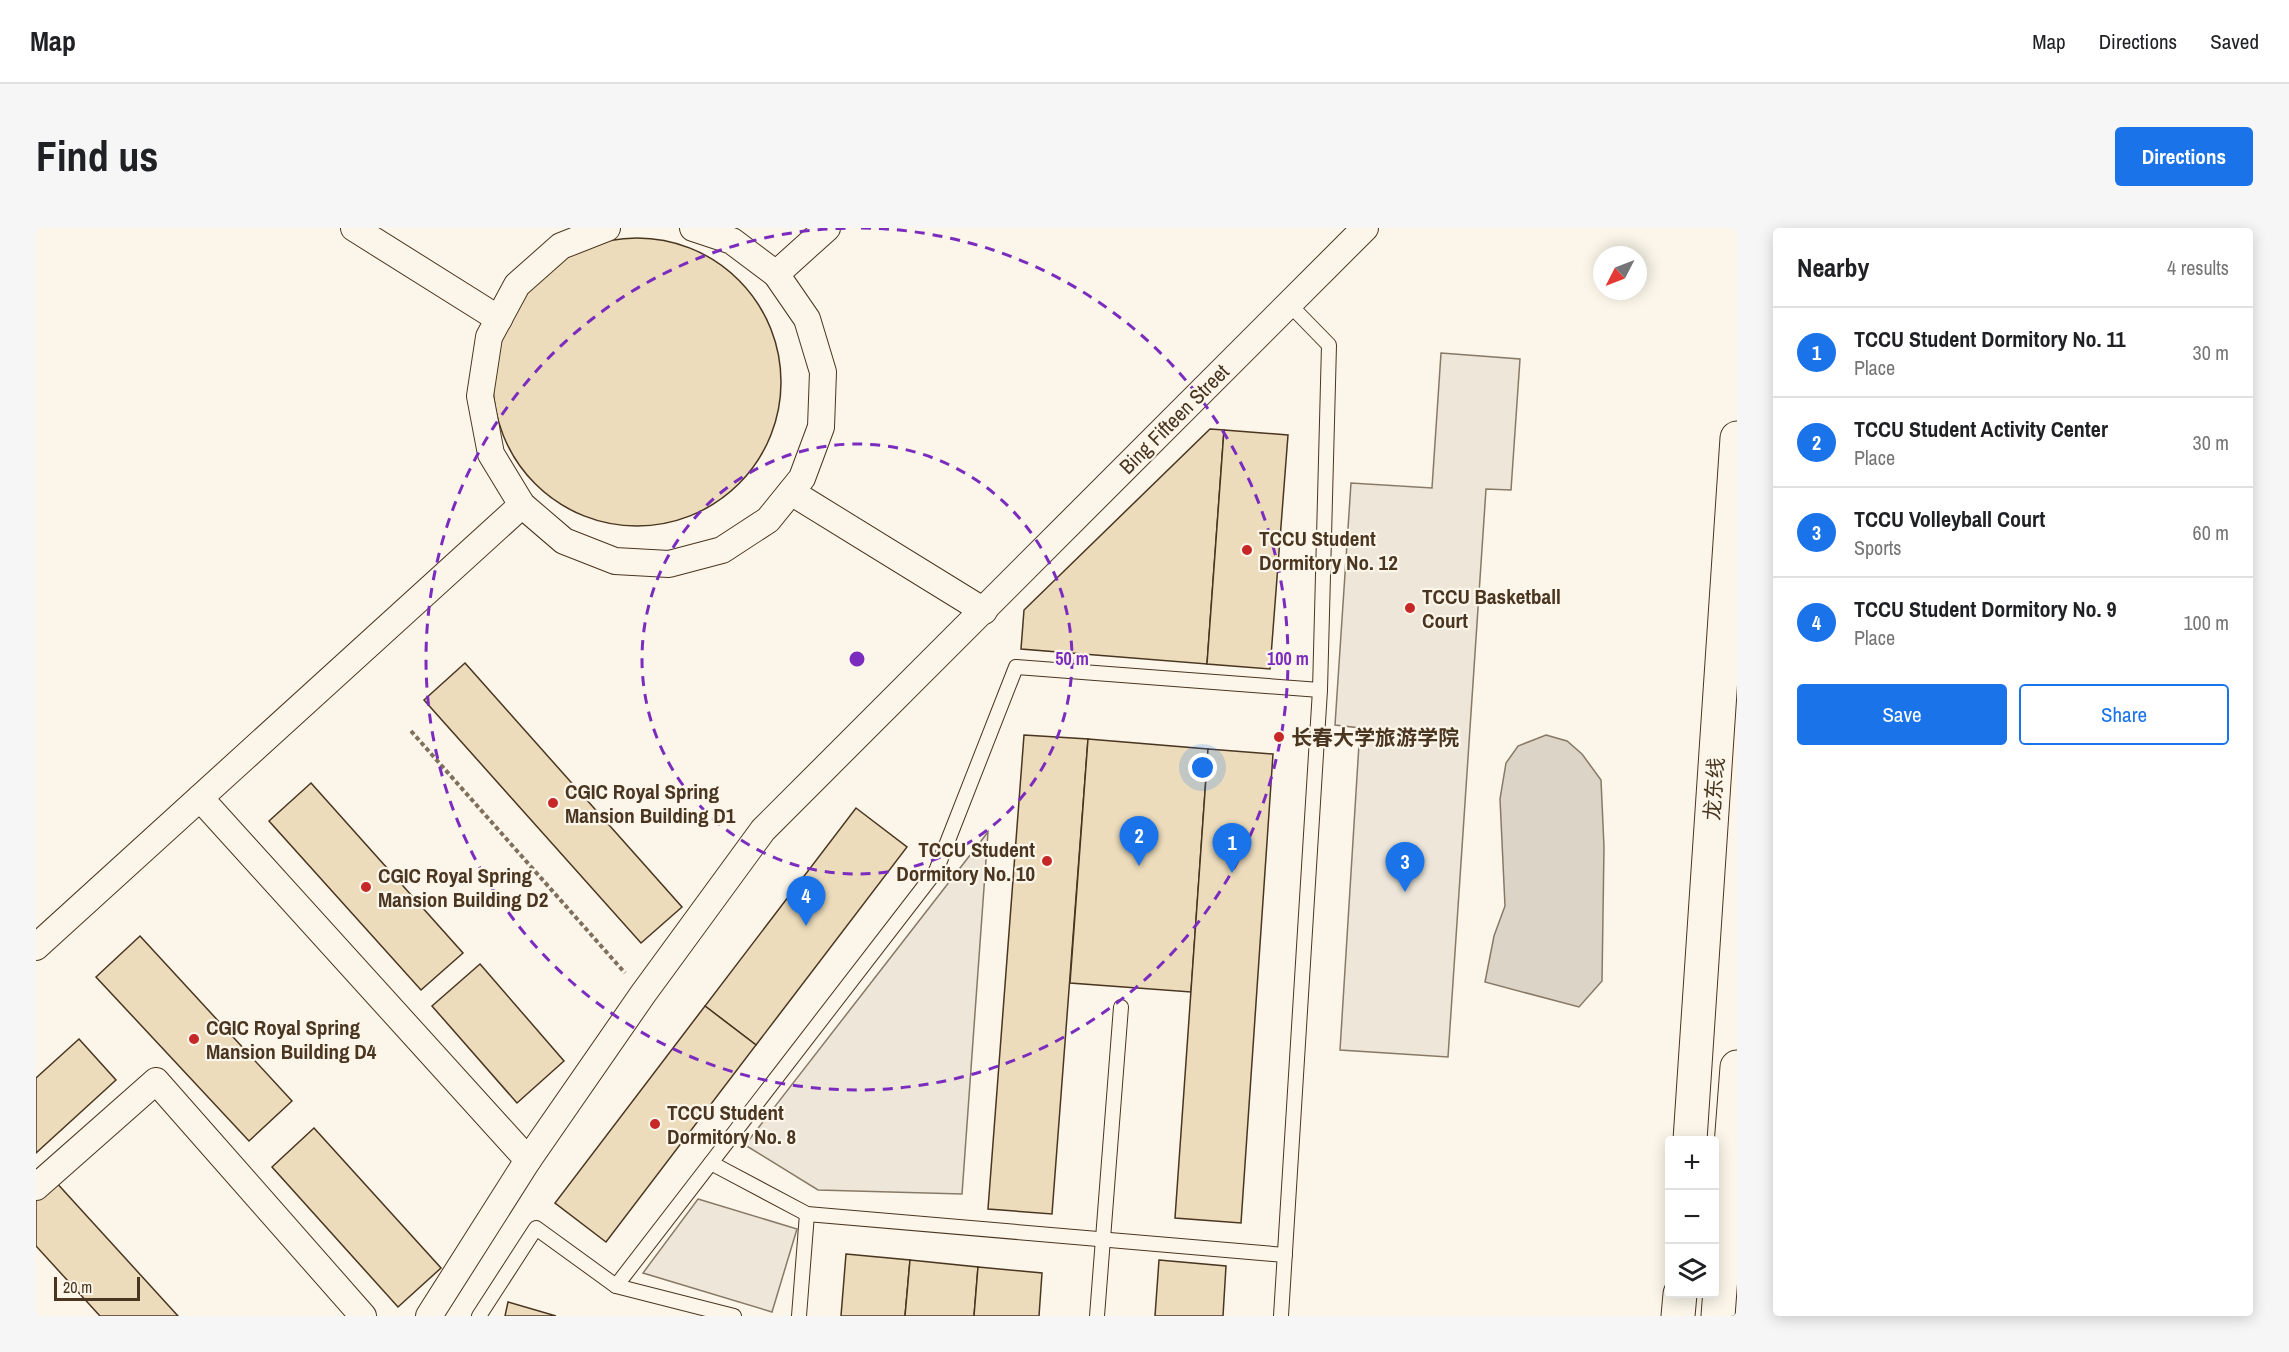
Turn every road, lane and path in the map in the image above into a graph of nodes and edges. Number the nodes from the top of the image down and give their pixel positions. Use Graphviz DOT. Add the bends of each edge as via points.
graph roads {
  1 [pos="354,228"];
  2 [pos="607,228"];
  3 [pos="693,228"];
  4 [pos="827,228"];
  5 [pos="1365,228"];
  6 [pos="776,274"];
  7 [pos="1289,304"];
  8 [pos="499,319"];
  9 [pos="1737,438"];
  10 [pos="790,492"];
  11 [pos="522,505"];
  12 [pos="984,611"];
  13 [pos="1320,690"];
  14 [pos="411,731"];
  15 [pos="200,798"];
  16 [pos="36,947"];
  17 [pos="643,994"];
  18 [pos="1121,1007"];
  19 [pos="1737,1067"];
  20 [pos="1690,1136"];
  21 [pos="528,1160"];
  22 [pos="711,1163"];
  23 [pos="36,1187"];
  24 [pos="807,1214"];
  25 [pos="1103,1239"];
  26 [pos="1285,1255"];
  27 [pos="616,1286"];
  28 [pos="1680,1298"];
  29 [pos="363,1316"];
  30 [pos="429,1316"];
  31 [pos="479,1316"];
  32 [pos="734,1316"];
  33 [pos="799,1316"];
  34 [pos="1097,1316"];
  35 [pos="1281,1316"];
  36 [pos="1678,1316"];
  37 [pos="1718,1316"];
  1 -- 8 [label="street"];
  2 -- 8 [label="street" via="561,246 517,285"];
  3 -- 6 [label="street" via="732,241"];
  4 -- 6 [label="street"];
  5 -- 7 [label="street, Bing Fifteen Street"];
  6 -- 10 [label="street" via="807,319 823,372 821,427 802,478"];
  7 -- 12 [label="street, Bing Fifteen Street"];
  7 -- 13 [label="lane" via="1329,345"];
  8 -- 11 [label="street" via="489,337 480,396 491,454"];
  9 -- 20 [label="highway, 龙东线"];
  10 -- 11 [label="street" via="768,520 722,550 669,564 615,561 564,541"];
  10 -- 12 [label="street"];
  11 -- 15 [label="street"];
  12 -- 17 [label="street, Bing Fifteen Street" via="764,830"];
  13 -- 22 [label="lane" via="1016,667 936,872"];
  13 -- 26 [label="lane"];
  14 -- 17 [label="path"];
  15 -- 16 [label="street"];
  15 -- 21 [label="street"];
  17 -- 21 [label="street, Bing Fifteen Street"];
  18 -- 25 [label="lane"];
  19 -- 37 [label="highway"];
  21 -- 30 [label="street, Bing Fifteen Street"];
  22 -- 24 [label="lane"];
  22 -- 27 [label="lane"];
  23 -- 29 [label="street" via="156,1081"];
  24 -- 25 [label="lane"];
  24 -- 33 [label="lane"];
  25 -- 26 [label="lane"];
  25 -- 34 [label="lane"];
  26 -- 35 [label="lane"];
  27 -- 31 [label="lane" via="536,1228"];
  27 -- 32 [label="lane"];
  28 -- 36 [label="highway"];
}
